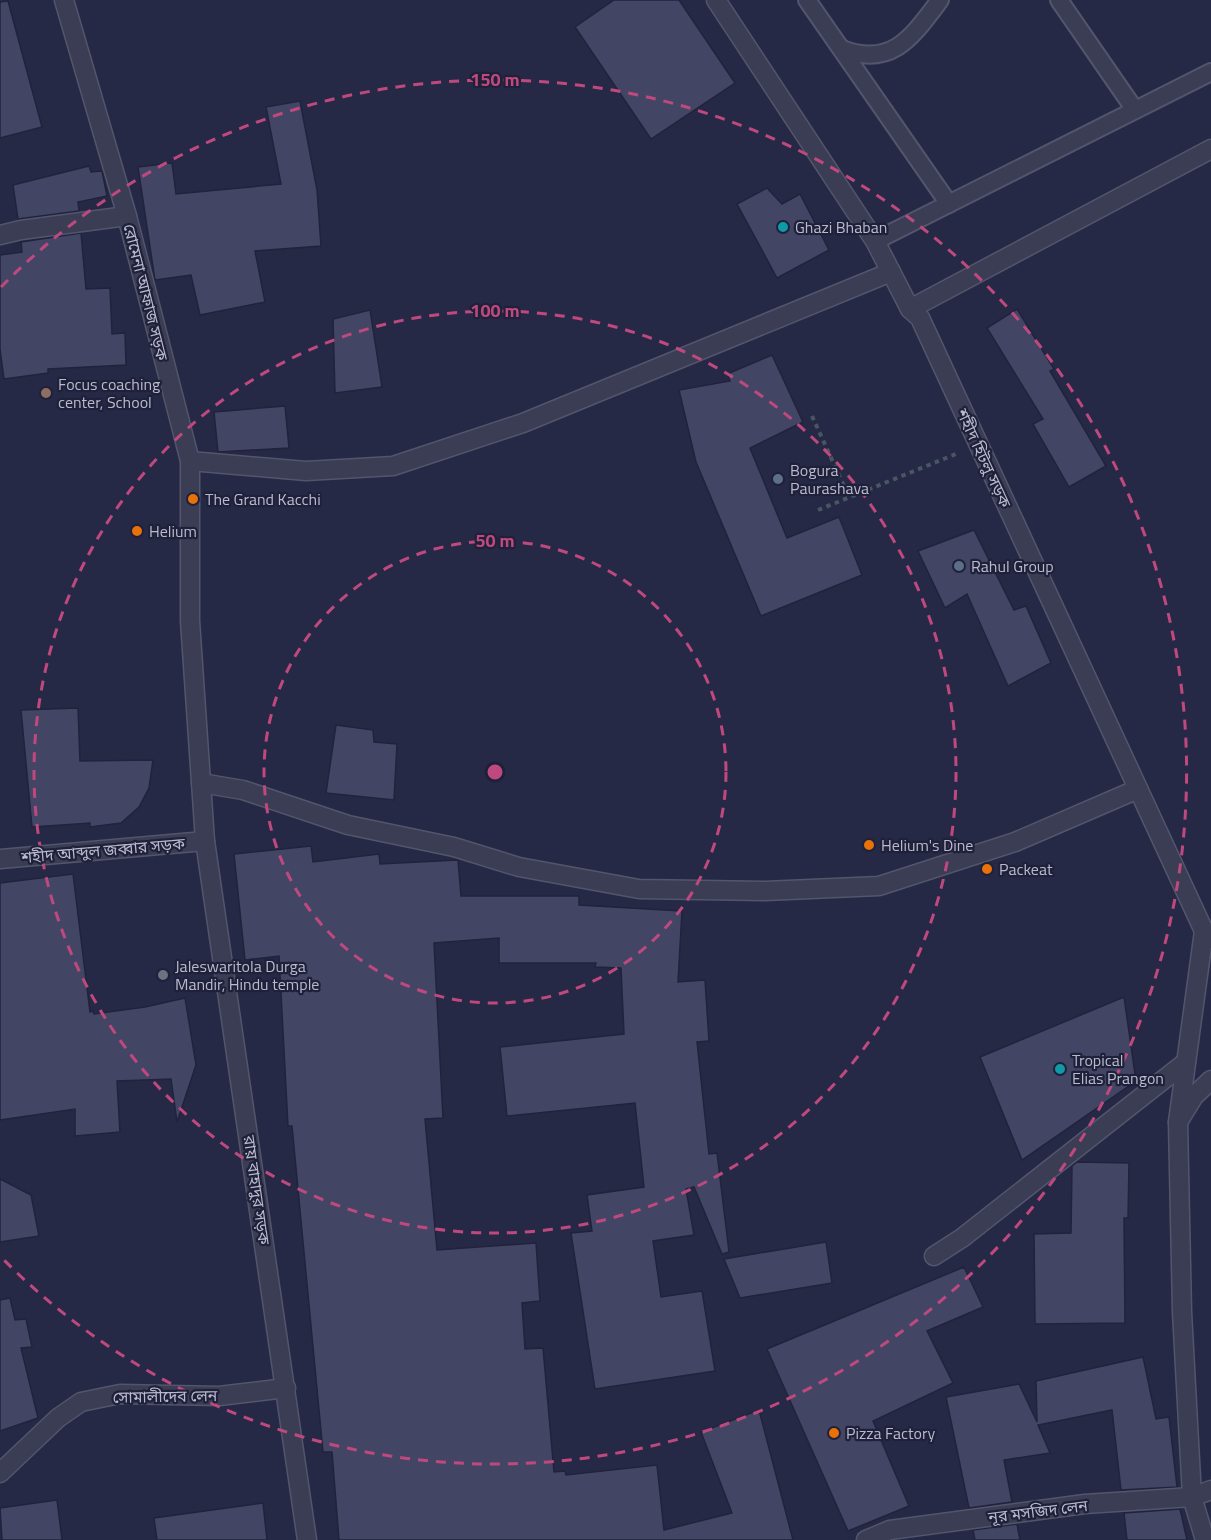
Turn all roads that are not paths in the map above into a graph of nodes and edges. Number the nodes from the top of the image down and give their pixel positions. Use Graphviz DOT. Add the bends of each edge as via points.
graph roads {
  1 [pos="64,0"];
  2 [pos="716,0"];
  3 [pos="807,0"];
  4 [pos="940,0"];
  5 [pos="1059,0"];
  6 [pos="842,49"];
  7 [pos="1211,72"];
  8 [pos="1135,110"];
  9 [pos="1211,149"];
  10 [pos="949,204"];
  11 [pos="127,216"];
  12 [pos="0,235"];
  13 [pos="875,241"];
  14 [pos="891,272"];
  15 [pos="910,309"];
  16 [pos="190,461"];
  17 [pos="201,783"];
  18 [pos="1138,789"];
  19 [pos="205,841"];
  20 [pos="0,859"];
  21 [pos="1207,935"];
  22 [pos="1186,1062"];
  23 [pos="1211,1080"];
  24 [pos="1178,1122"];
  25 [pos="934,1256"];
  26 [pos="286,1388"];
  27 [pos="0,1473"];
  28 [pos="1211,1490"];
  29 [pos="1192,1497"];
  30 [pos="307,1540"];
  31 [pos="866,1540"];
  32 [pos="1205,1540"];
  1 -- 11 [label="street, রোমেনা আফাজ সড়ক"];
  2 -- 13 [label="street, শহীদ হিটলু সড়ক"];
  3 -- 6 [label="lane"];
  4 -- 6 [label="lane" via="906,39 886,55 861,57"];
  5 -- 8 [label="lane"];
  6 -- 10 [label="lane"];
  7 -- 8 [label="lane"];
  8 -- 10 [label="lane"];
  9 -- 15 [label="street"];
  10 -- 13 [label="lane"];
  11 -- 12 [label="street"];
  11 -- 16 [label="street, রোমেনা আফাজ সড়ক"];
  13 -- 14 [label="street, শহীদ হিটলু সড়ক"];
  14 -- 15 [label="street, শহীদ হিটলু সড়ক"];
  14 -- 16 [label="street" via="523,423 393,466 306,471"];
  15 -- 18 [label="street, শহীদ হিটলু সড়ক" via="920,318"];
  16 -- 17 [label="street, রোমেনা আফাজ সড়ক" via="190,621"];
  17 -- 18 [label="street" via="243,790 348,825 454,847 519,867 639,888 765,891 879,886 1015,842"];
  17 -- 19 [label="street, রোমেনা আফাজ সড়ক"];
  18 -- 21 [label="street, শহীদ হিটলু সড়ক"];
  19 -- 20 [label="street, শহীদ আব্দুল জব্বার সড়ক"];
  19 -- 26 [label="street, রায় বাহাদুর সড়ক"];
  21 -- 22 [label="street"];
  22 -- 24 [label="street"];
  22 -- 25 [label="street"];
  23 -- 24 [label="street" via="1194,1096"];
  24 -- 29 [label="street" via="1182,1312"];
  26 -- 27 [label="street, সোমালীদেব লেন" via="219,1396 120,1394 81,1402 58,1418"];
  26 -- 30 [label="street, রায় বাহাদুর সড়ক"];
  28 -- 29 [label="street, নূর মসজিদ লেন"];
  29 -- 31 [label="street, নূর মসজিদ লেন" via="1085,1504 890,1530"];
  29 -- 32 [label="street"];
}
